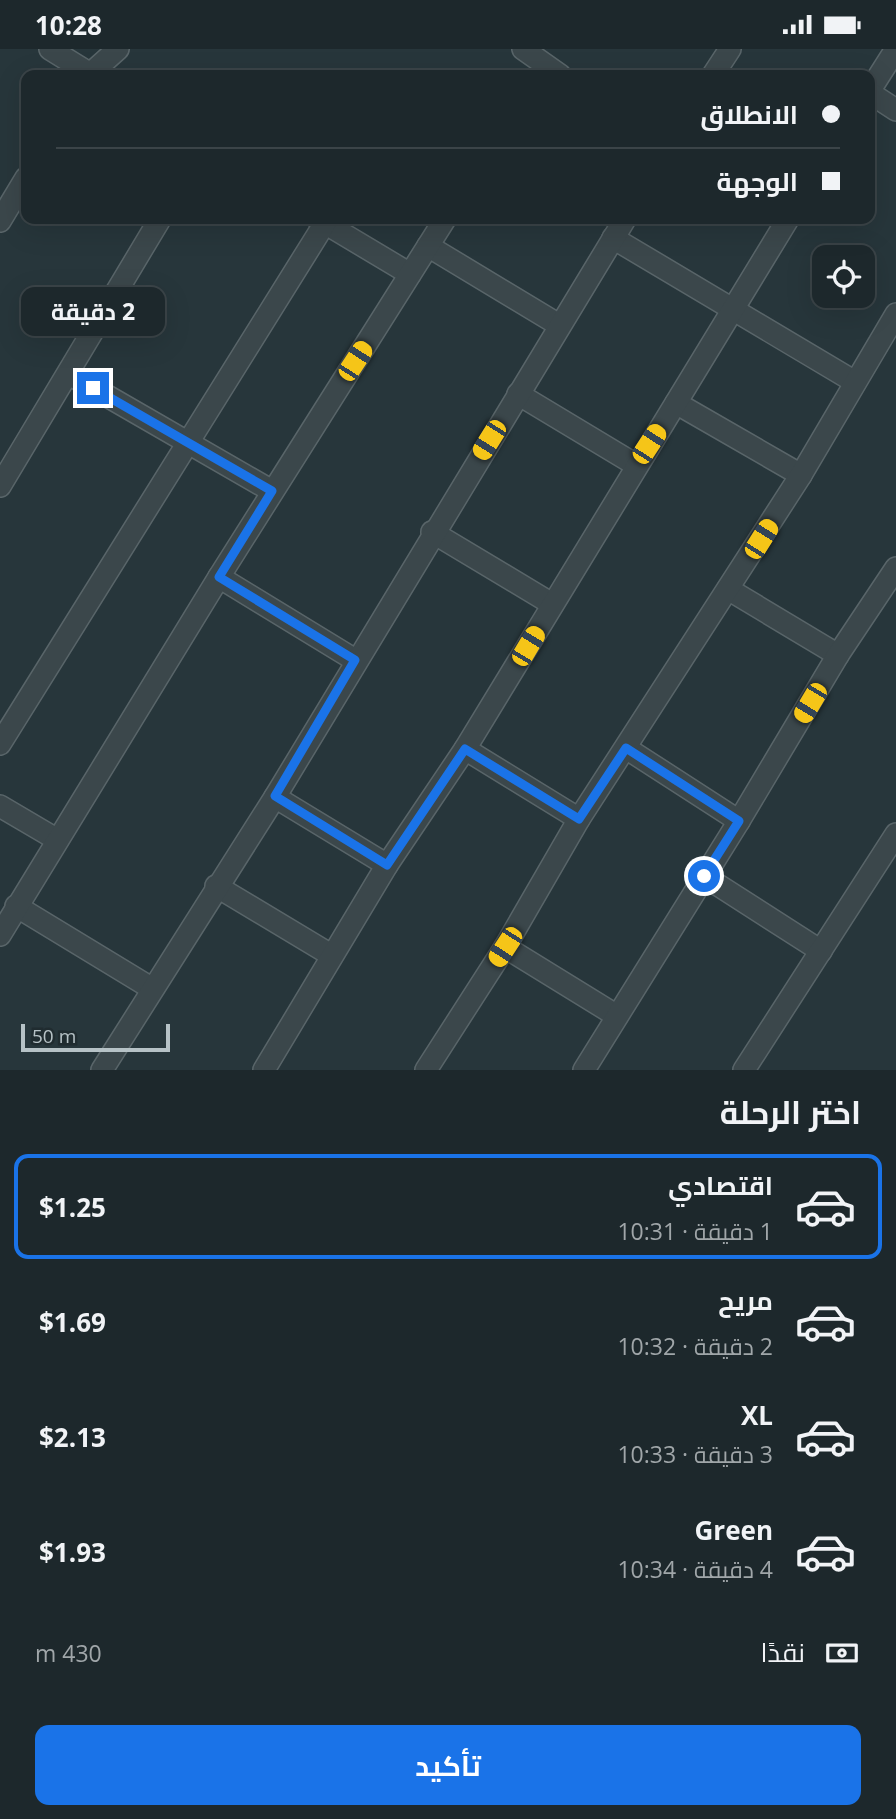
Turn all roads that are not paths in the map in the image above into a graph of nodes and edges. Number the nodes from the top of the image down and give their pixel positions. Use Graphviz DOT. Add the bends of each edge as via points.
graph roads {
  1 [pos="50,49"];
  2 [pos="118,49"];
  3 [pos="523,49"];
  4 [pos="730,49"];
  5 [pos="896,49"];
  6 [pos="541,62"];
  7 [pos="83,70"];
  8 [pos="96,70"];
  9 [pos="716,70"];
  10 [pos="875,83"];
  11 [pos="875,95"];
  12 [pos="896,110"];
  13 [pos="21,186"];
  14 [pos="0,221"];
  15 [pos="157,224"];
  16 [pos="319,224"];
  17 [pos="326,224"];
  18 [pos="442,224"];
  19 [pos="622,224"];
  20 [pos="785,224"];
  21 [pos="613,238"];
  22 [pos="428,246"];
  23 [pos="410,274"];
  24 [pos="732,311"];
  25 [pos="896,314"];
  26 [pos="559,325"];
  27 [pos="69,374"];
  28 [pos="855,382"];
  29 [pos="518,394"];
  30 [pos="676,403"];
  31 [pos="188,445"];
  32 [pos="8,455"];
  33 [pos="636,465"];
  34 [pos="801,475"];
  35 [pos="0,486"];
  36 [pos="272,491"];
  37 [pos="432,532"];
  38 [pos="896,568"];
  39 [pos="219,577"];
  40 [pos="728,589"];
  41 [pos="552,604"];
  42 [pos="838,655"];
  43 [pos="355,660"];
  44 [pos="0,744"];
  45 [pos="626,748"];
  46 [pos="465,749"];
  47 [pos="275,796"];
  48 [pos="0,806"];
  49 [pos="579,819"];
  50 [pos="739,821"];
  51 [pos="896,834"];
  52 [pos="56,839"];
  53 [pos="387,865"];
  54 [pos="704,876"];
  55 [pos="216,886"];
  56 [pos="16,906"];
  57 [pos="0,935"];
  58 [pos="505,947"];
  59 [pos="821,951"];
  60 [pos="331,955"];
  61 [pos="151,988"];
  62 [pos="617,1016"];
  63 [pos="273,1067"];
  64 [pos="102,1070"];
  65 [pos="426,1070"];
  66 [pos="584,1070"];
  67 [pos="744,1070"];
  1 -- 7 [label="street"];
  2 -- 8 [label="street"];
  3 -- 6 [label="street"];
  4 -- 9 [label="street"];
  5 -- 10 [label="street"];
  11 -- 12 [label="street"];
  13 -- 14 [label="street"];
  15 -- 27 [label="street"];
  16 -- 31 [label="street"];
  17 -- 23 [label="street"];
  18 -- 22 [label="street"];
  19 -- 21 [label="street"];
  20 -- 24 [label="street"];
  21 -- 24 [label="street"];
  21 -- 26 [label="street"];
  22 -- 23 [label="street"];
  22 -- 26 [label="street"];
  23 -- 36 [label="street"];
  24 -- 28 [label="street"];
  24 -- 30 [label="street"];
  25 -- 28 [label="street"];
  26 -- 29 [label="street"];
  27 -- 31 [label="street"];
  27 -- 32 [label="street"];
  28 -- 34 [label="street"];
  29 -- 33 [label="street"];
  29 -- 37 [label="street"];
  30 -- 33 [label="street"];
  30 -- 34 [label="street"];
  31 -- 36 [label="street"];
  31 -- 44 [label="street"];
  32 -- 35 [label="street"];
  33 -- 41 [label="street"];
  34 -- 40 [label="street"];
  36 -- 39 [label="street"];
  37 -- 41 [label="street"];
  37 -- 43 [label="street"];
  38 -- 42 [label="street"];
  39 -- 43 [label="street"];
  39 -- 52 [label="street"];
  40 -- 42 [label="street"];
  40 -- 45 [label="street"];
  41 -- 46 [label="street"];
  42 -- 50 [label="street"];
  43 -- 47 [label="street"];
  45 -- 49 [label="street"];
  45 -- 50 [label="street"];
  46 -- 49 [label="street"];
  46 -- 53 [label="street"];
  47 -- 53 [label="street"];
  47 -- 55 [label="street"];
  48 -- 52 [label="street"];
  49 -- 58 [label="street"];
  50 -- 54 [label="street"];
  51 -- 59 [label="street"];
  52 -- 56 [label="street"];
  53 -- 60 [label="street"];
  54 -- 59 [label="street"];
  54 -- 62 [label="street"];
  55 -- 60 [label="street"];
  55 -- 61 [label="street"];
  56 -- 57 [label="street"];
  56 -- 61 [label="street"];
  58 -- 62 [label="street"];
  58 -- 65 [label="street"];
  59 -- 67 [label="street"];
  60 -- 63 [label="street"];
  61 -- 64 [label="street"];
  62 -- 66 [label="street"];
}
